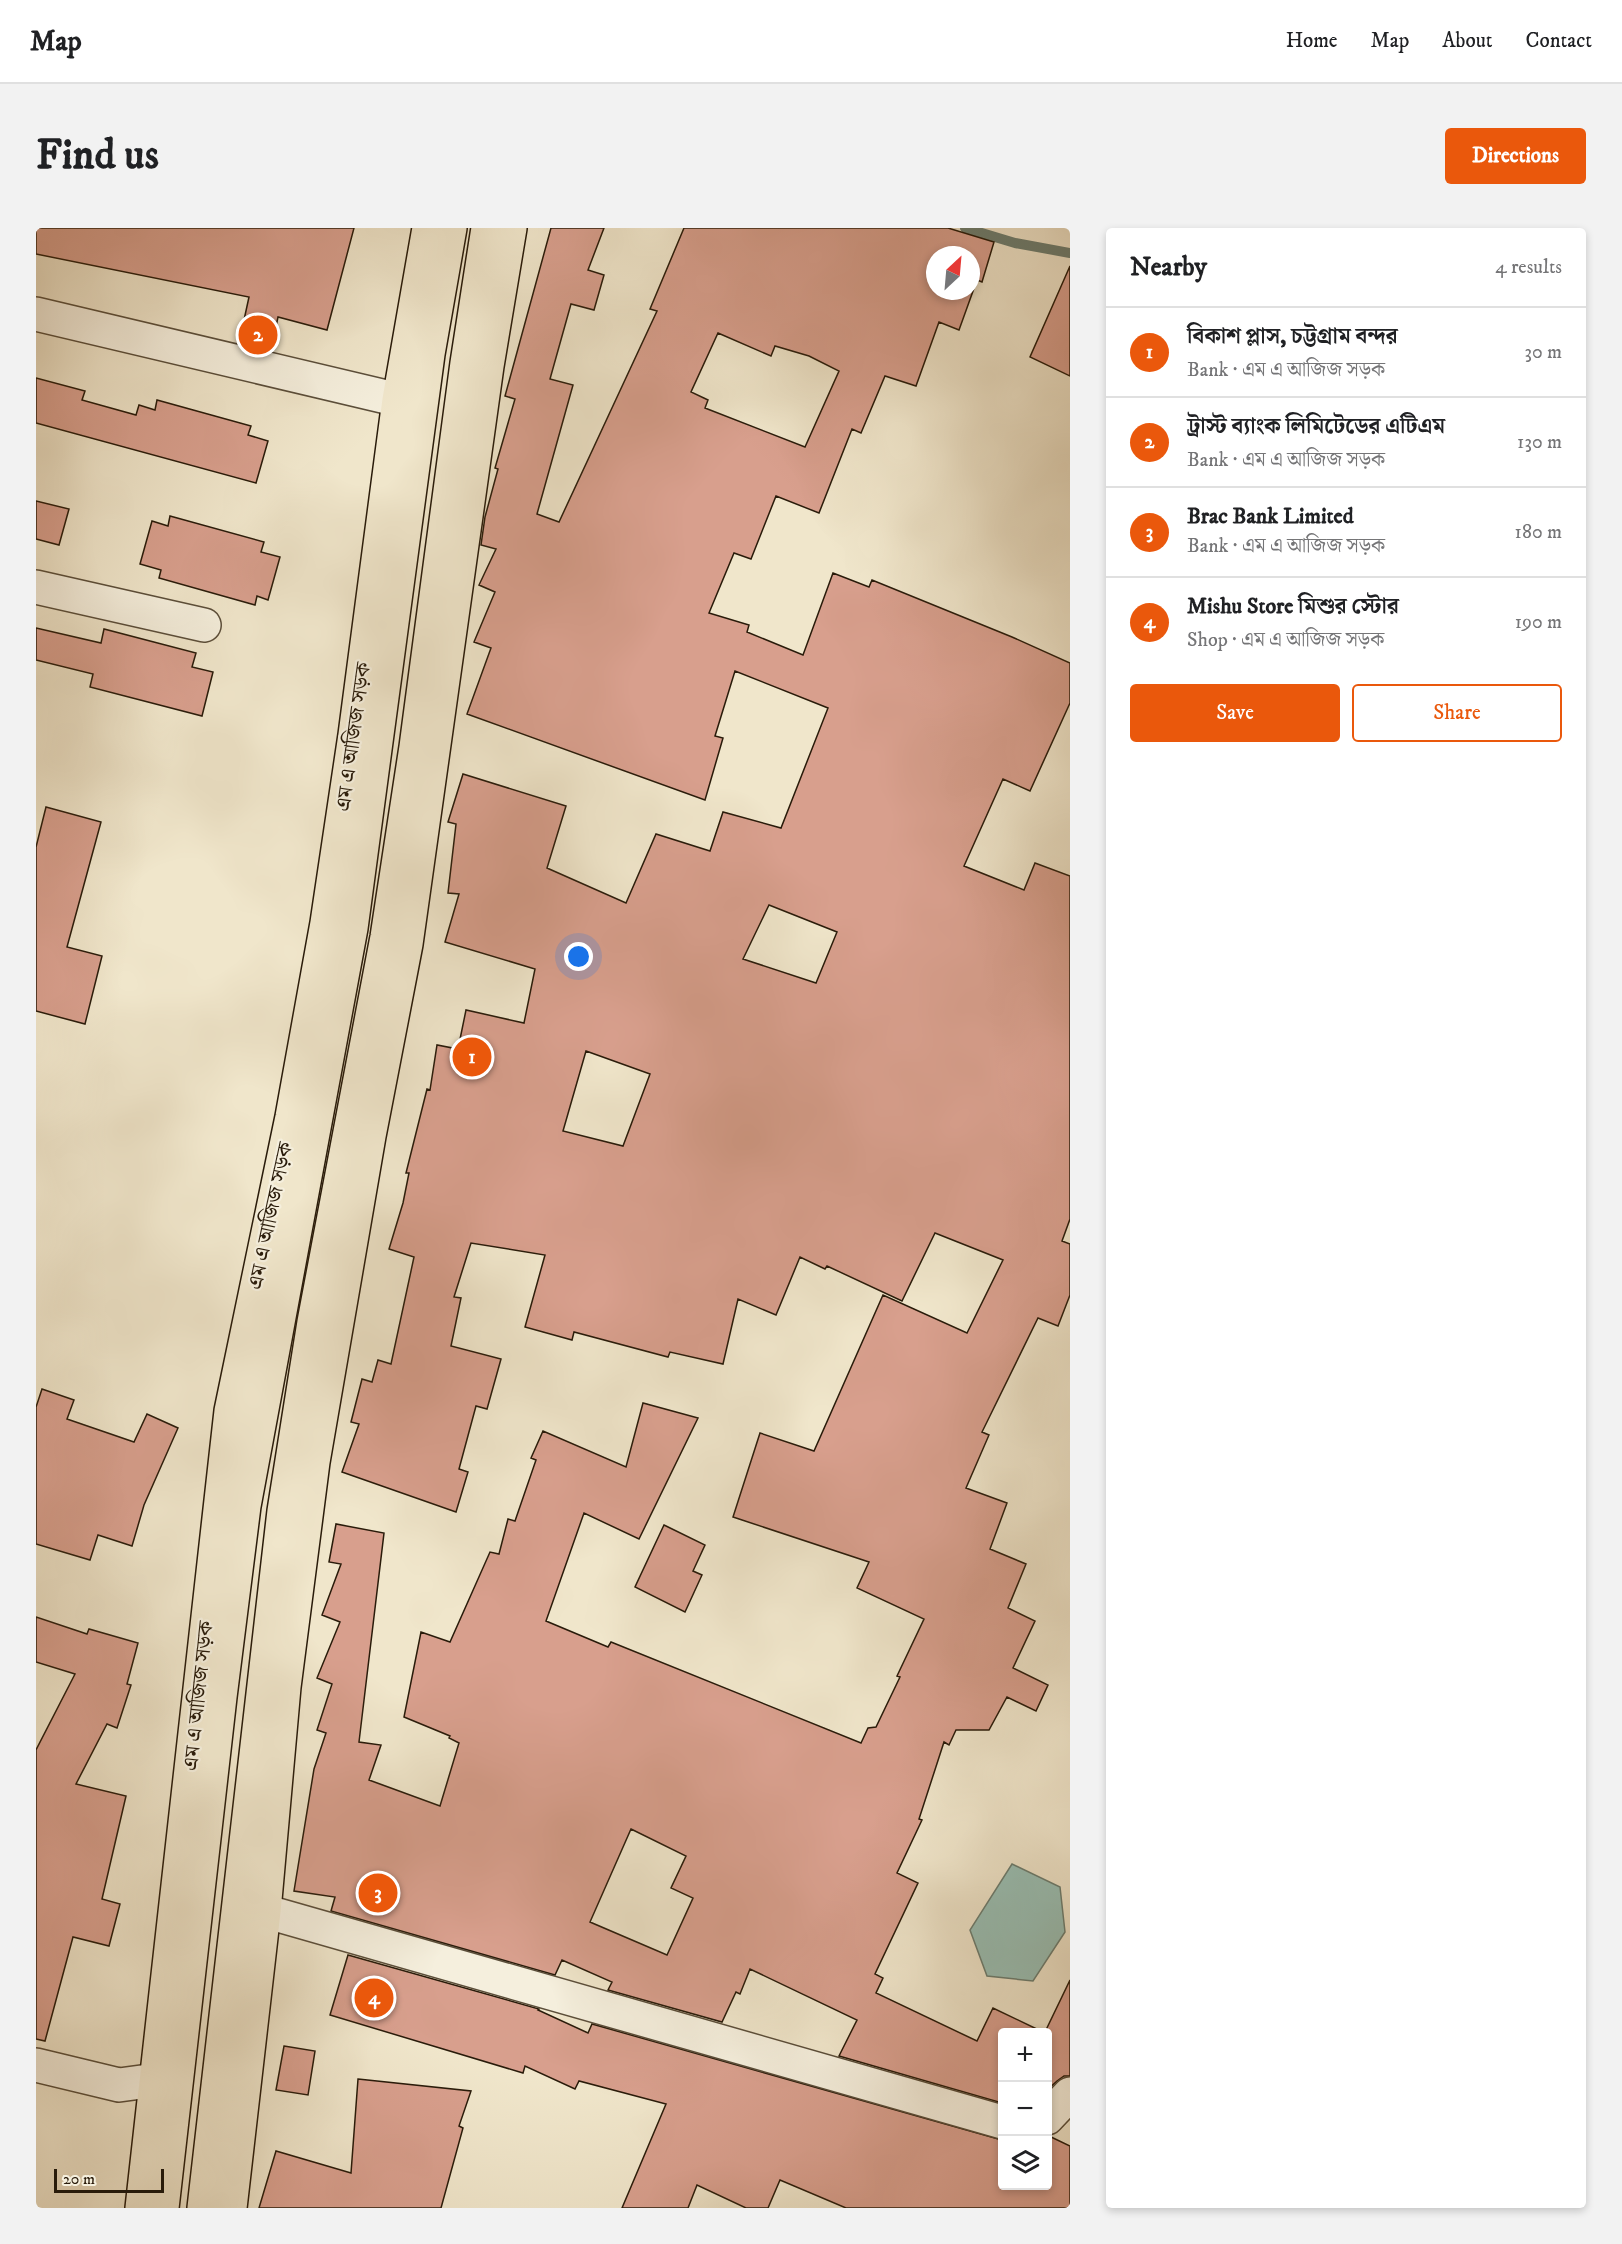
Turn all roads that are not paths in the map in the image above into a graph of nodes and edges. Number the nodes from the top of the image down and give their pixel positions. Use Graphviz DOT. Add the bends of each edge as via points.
graph roads {
  1 [pos="429,228"];
  2 [pos="450,228"];
  3 [pos="488,228"];
  4 [pos="510,228"];
  5 [pos="36,314"];
  6 [pos="399,400"];
  7 [pos="36,587"];
  8 [pos="204,625"];
  9 [pos="264,1911"];
  10 [pos="36,2065"];
  11 [pos="156,2080"];
  12 [pos="1070,2094"];
  13 [pos="1052,2113"];
  14 [pos="998,2121"];
  15 [pos="142,2208"];
  16 [pos="162,2208"];
  17 [pos="204,2208"];
  18 [pos="230,2208"];
  1 -- 6 [label="main road, এম এ আজিজ সড়ক"];
  2 -- 16 [label="main road" via="428,354 351,928 244,1506"];
  3 -- 17 [label="main road" via="387,937 314,1323 284,1511"];
  4 -- 9 [label="main road" via="406,944 313,1462 284,1687"];
  5 -- 6 [label="street"];
  6 -- 11 [label="main road, এম এ আজিজ সড়ক" via="327,923 292,1117 231,1411"];
  7 -- 8 [label="street"];
  9 -- 14 [label="street"];
  9 -- 18 [label="main road"];
  10 -- 11 [label="street" via="119,2085"];
  11 -- 15 [label="main road, এম এ আজিজ সড়ক"];
  12 -- 13 [label="street"];
}
